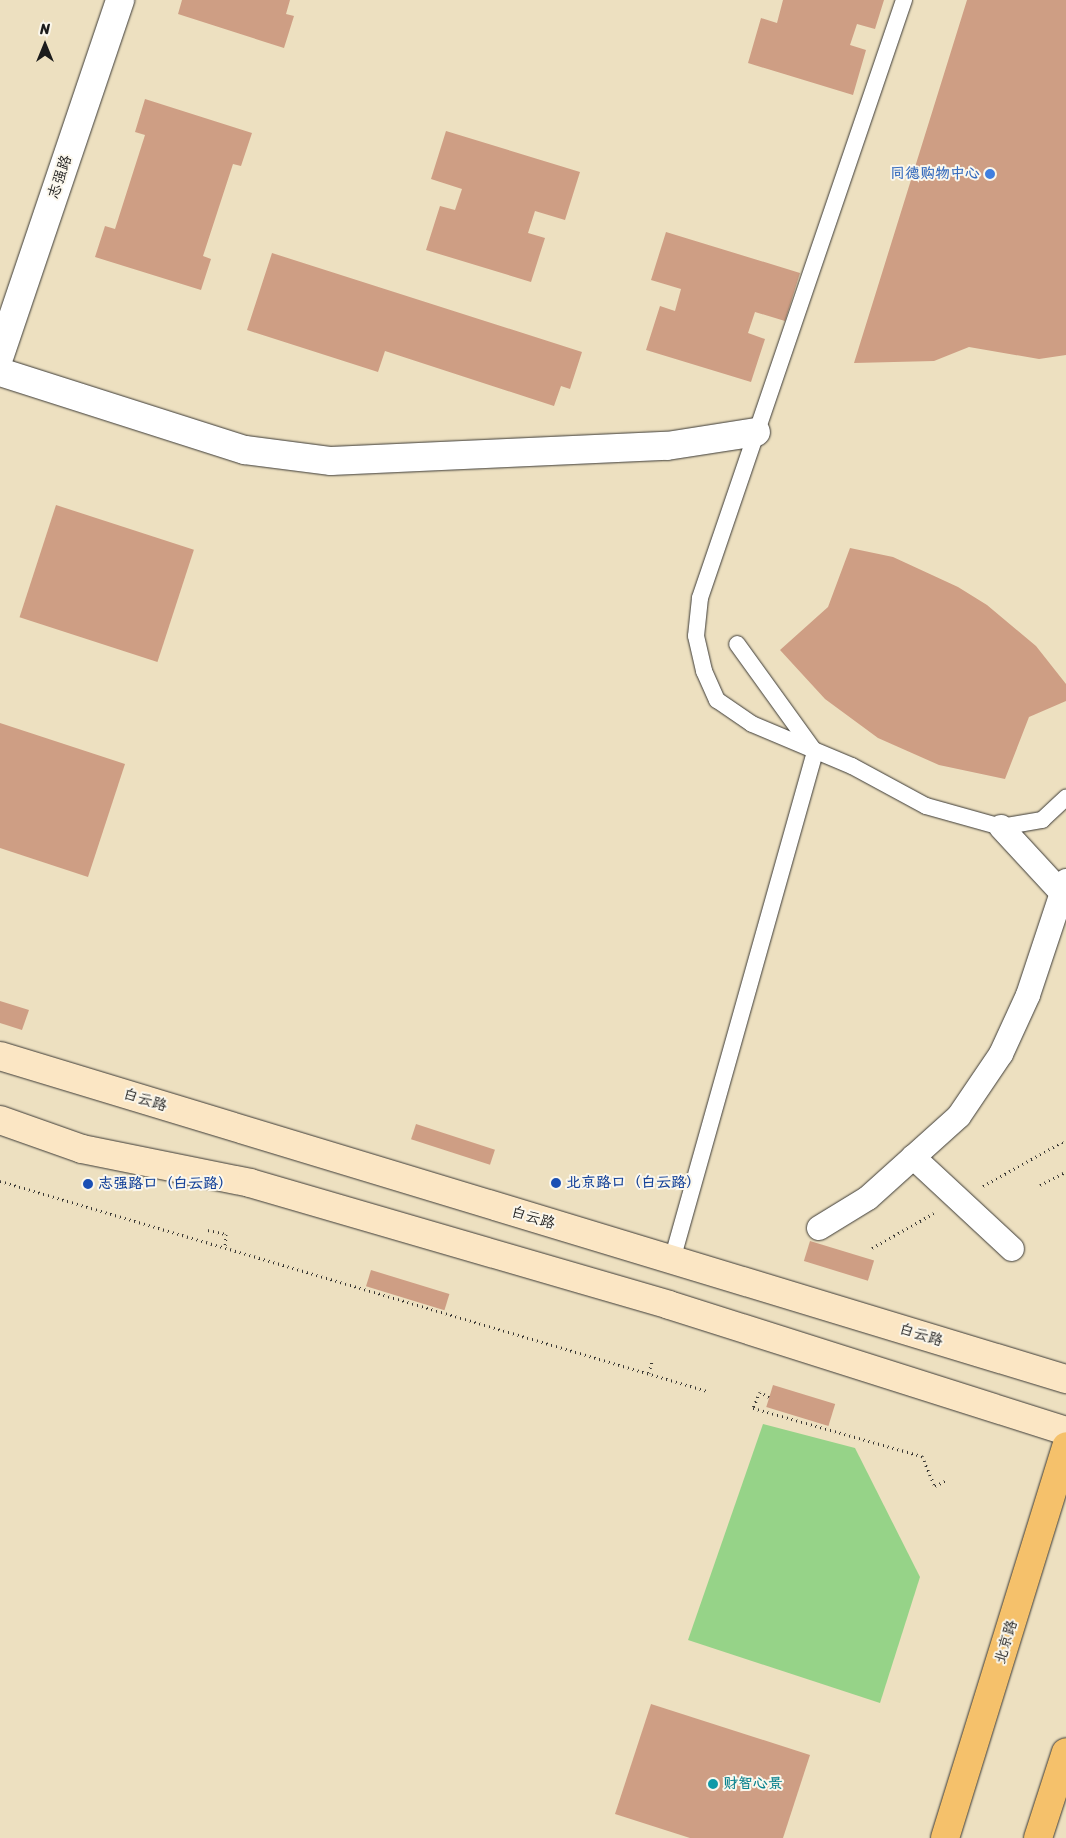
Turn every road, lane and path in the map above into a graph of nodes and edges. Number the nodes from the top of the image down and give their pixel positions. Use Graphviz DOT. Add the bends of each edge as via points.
graph roads {
  1 [pos="120,0"];
  2 [pos="904,0"];
  3 [pos="0,355"];
  4 [pos="0,372"];
  5 [pos="756,432"];
  6 [pos="736,644"];
  7 [pos="815,752"];
  8 [pos="1066,798"];
  9 [pos="1002,827"];
  10 [pos="1064,887"];
  11 [pos="0,1056"];
  12 [pos="0,1120"];
  13 [pos="914,1157"];
  14 [pos="1066,1172"];
  15 [pos="0,1180"];
  16 [pos="1040,1185"];
  17 [pos="819,1228"];
  18 [pos="208,1230"];
  19 [pos="224,1247"];
  20 [pos="1012,1249"];
  21 [pos="672,1260"];
  22 [pos="652,1360"];
  23 [pos="648,1373"];
  24 [pos="1066,1379"];
  25 [pos="707,1390"];
  26 [pos="769,1397"];
  27 [pos="1066,1431"];
  28 [pos="1066,1446"];
  29 [pos="947,1480"];
  30 [pos="1066,1752"];
  31 [pos="945,1838"];
  32 [pos="1038,1838"];
  1 -- 3 [label="street, 志强路"];
  2 -- 5 [label="lane"];
  4 -- 5 [label="street" via="245,450 331,461 667,446"];
  5 -- 7 [label="lane" via="700,598 696,636 704,671 717,700 752,724"];
  6 -- 7 [label="lane"];
  7 -- 9 [label="lane" via="852,766 926,806"];
  7 -- 21 [label="lane"];
  8 -- 9 [label="lane" via="1042,820"];
  9 -- 10 [label="street"];
  10 -- 13 [label="street" via="1028,995 1002,1054 959,1116"];
  11 -- 21 [label="main road, 白云路"];
  12 -- 27 [label="main road" via="82,1149 250,1183 593,1282"];
  13 -- 17 [label="street" via="868,1198"];
  13 -- 20 [label="street"];
  14 -- 16 [label="path"];
  15 -- 19 [label="path"];
  18 -- 19 [label="path" via="226,1234"];
  19 -- 23 [label="path"];
  21 -- 24 [label="main road, 白云路"];
  22 -- 23 [label="path"];
  23 -- 25 [label="path"];
  26 -- 29 [label="path" via="760,1392 753,1408 922,1456 935,1486"];
  28 -- 31 [label="main road, 北京路"];
  30 -- 32 [label="main road"];
}
